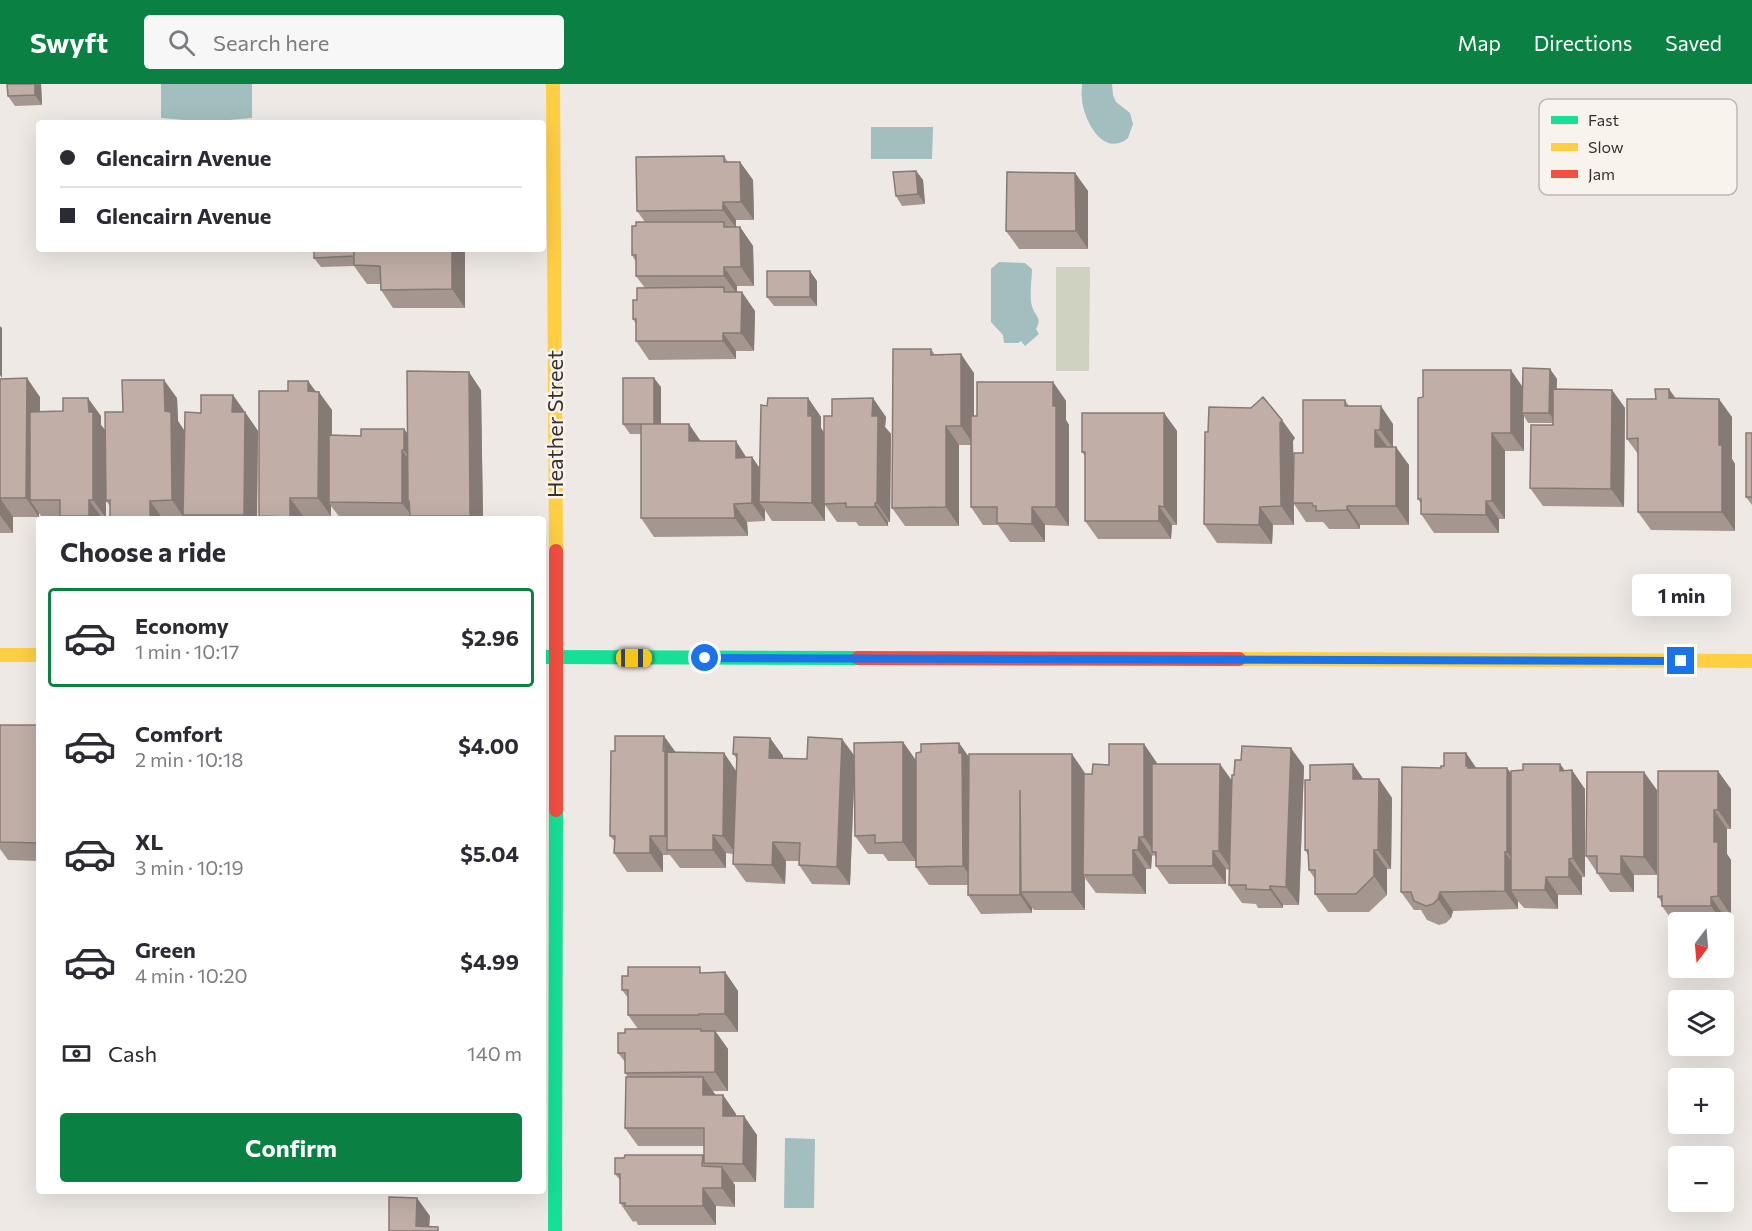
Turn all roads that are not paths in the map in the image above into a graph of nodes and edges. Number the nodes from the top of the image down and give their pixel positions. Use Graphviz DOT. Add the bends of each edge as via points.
graph roads {
  1 [pos="553,84"];
  2 [pos="0,655"];
  3 [pos="36,655"];
  4 [pos="550,658"];
  5 [pos="1752,661"];
  6 [pos="555,1231"];
  1 -- 4 [label="street, Heather Street"];
  2 -- 3 [label="street"];
  4 -- 5 [label="street"];
  4 -- 6 [label="street, Heather Street"];
}
